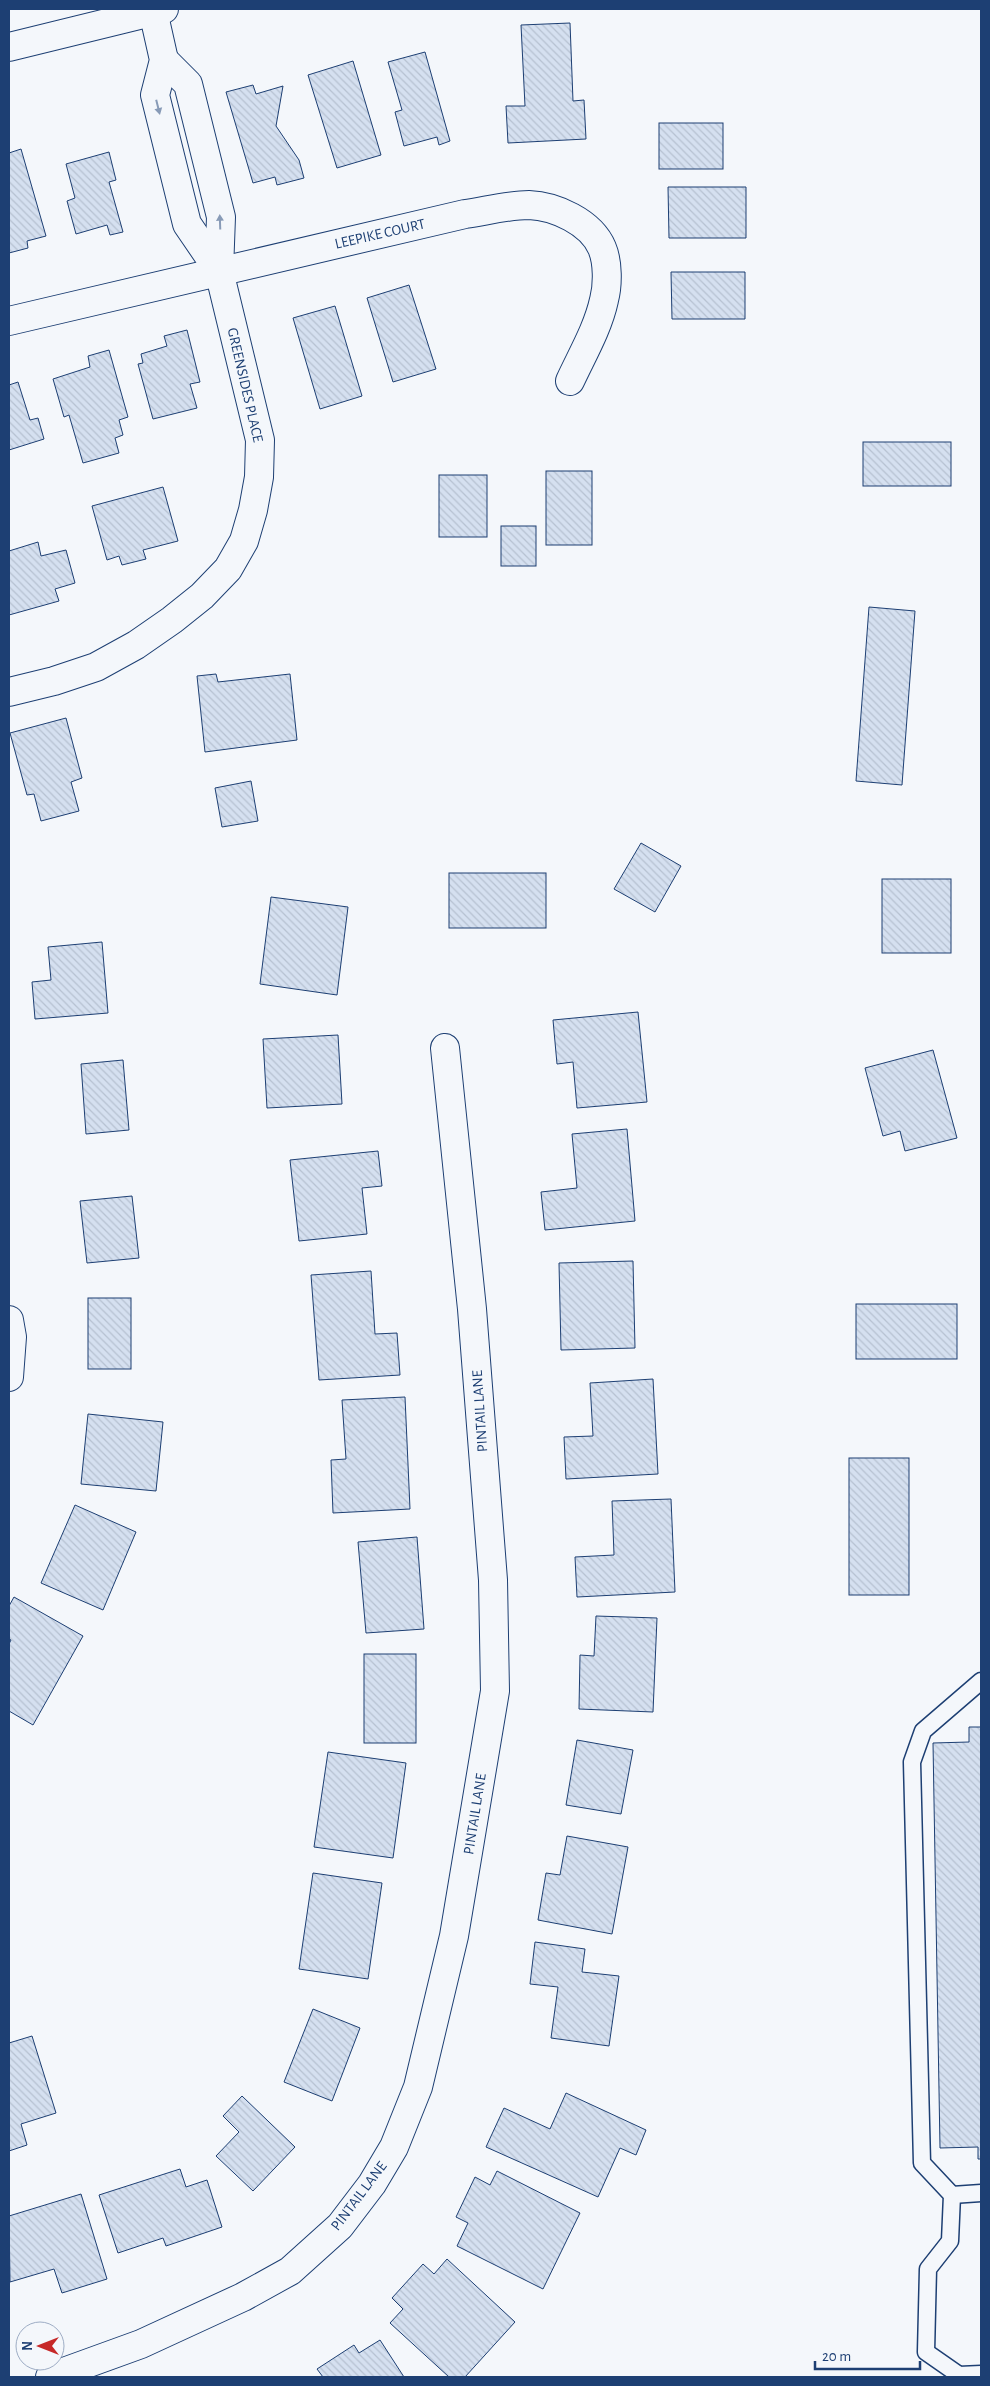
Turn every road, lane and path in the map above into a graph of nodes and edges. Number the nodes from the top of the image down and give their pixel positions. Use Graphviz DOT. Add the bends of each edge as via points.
graph roads {
  1 [pos="156,10"];
  2 [pos="9,47"];
  3 [pos="219,271"];
  4 [pos="9,321"];
  5 [pos="570,381"];
  6 [pos="9,692"];
  7 [pos="445,1048"];
  8 [pos="9,1320"];
  9 [pos="9,1377"];
  10 [pos="981,1681"];
  11 [pos="981,2193"];
  12 [pos="952,2195"];
  13 [pos="981,2374"];
  14 [pos="50,2377"];
  1 -- 2 [label="street"];
  1 -- 3 [label="street, GREENSIDES PLACE" via="164,60 155,95 187,224"];
  3 -- 4 [label="street, LEEPIKE COURT"];
  3 -- 5 [label="street, LEEPIKE COURT" via="465,214 511,206 549,208 587,227 602,247 606,274 601,314"];
  3 -- 6 [label="street, GREENSIDES PLACE" via="260,440 259,477 244,542 228,569 202,596 136,645 96,667"];
  7 -- 14 [label="street, PINTAIL LANE" via="472,1309 492,1580 495,1691 454,1936 418,2087 394,2147 372,2184 340,2226 290,2270 243,2297 142,2344"];
  8 -- 9 [label="street" via="12,1337"];
  10 -- 12 [label="lane" via="923,1731 912,1762 922,2163"];
  11 -- 12 [label="lane"];
  12 -- 13 [label="lane" via="950,2241 928,2269 926,2352 959,2375"];
}
